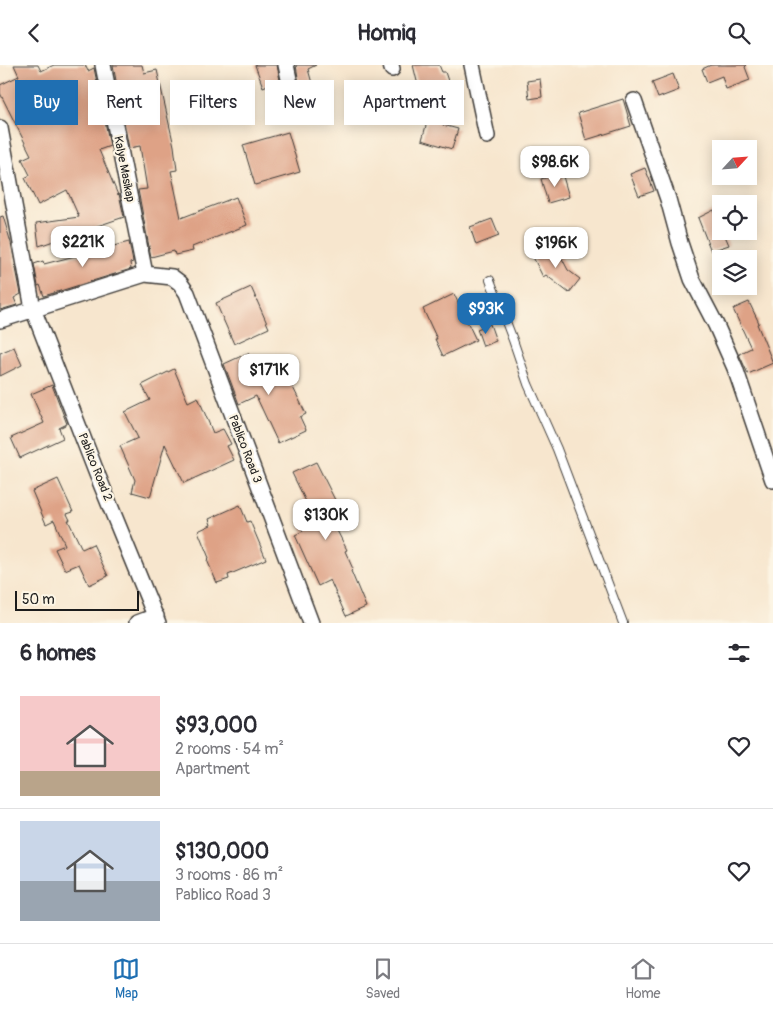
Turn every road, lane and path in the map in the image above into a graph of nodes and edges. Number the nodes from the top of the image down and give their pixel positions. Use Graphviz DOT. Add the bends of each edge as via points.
graph roads {
  1 [pos="103,65"];
  2 [pos="286,65"];
  3 [pos="472,65"];
  4 [pos="289,80"];
  5 [pos="634,101"];
  6 [pos="0,128"];
  7 [pos="486,136"];
  8 [pos="145,274"];
  9 [pos="490,281"];
  10 [pos="33,309"];
  11 [pos="0,320"];
  12 [pos="773,480"];
  13 [pos="157,620"];
  14 [pos="137,623"];
  15 [pos="311,623"];
  16 [pos="624,623"];
  1 -- 8 [label="street, Kalye Masikap"];
  2 -- 4 [label="street"];
  3 -- 7 [label="street"];
  5 -- 12 [label="street" via="692,279 735,368"];
  6 -- 10 [label="street, Pablico Road 2"];
  8 -- 10 [label="street"];
  8 -- 15 [label="street, Pablico Road 3" via="172,277 187,293"];
  9 -- 16 [label="lane"];
  10 -- 11 [label="street"];
  10 -- 13 [label="street, Pablico Road 2"];
  13 -- 14 [label="street"];
}
